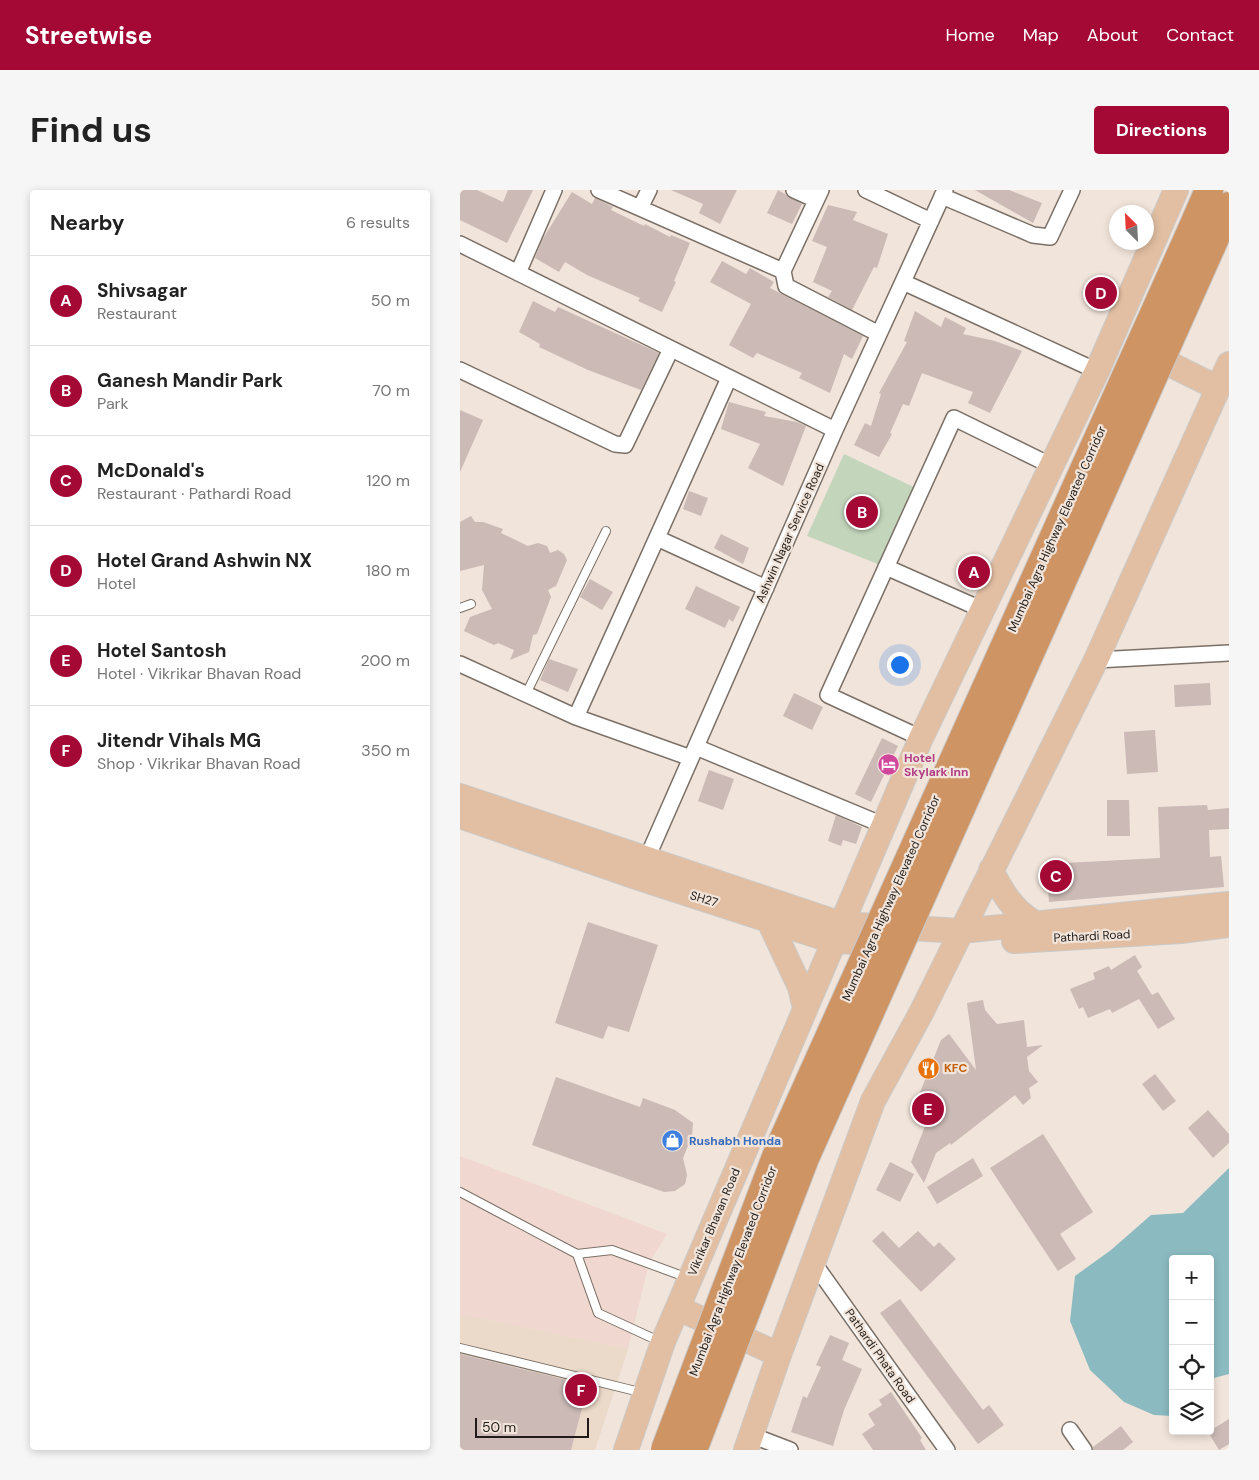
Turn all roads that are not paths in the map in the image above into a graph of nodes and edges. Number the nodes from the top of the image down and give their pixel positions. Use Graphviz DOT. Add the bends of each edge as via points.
graph roads {
  1 [pos="554,190"];
  2 [pos="599,190"];
  3 [pos="649,190"];
  4 [pos="794,190"];
  5 [pos="866,190"];
  6 [pos="1072,190"];
  7 [pos="1176,190"];
  8 [pos="1209,190"];
  9 [pos="943,193"];
  10 [pos="819,195"];
  11 [pos="1229,206"];
  12 [pos="640,208"];
  13 [pos="931,221"];
  14 [pos="460,244"];
  15 [pos="783,271"];
  16 [pos="518,273"];
  17 [pos="903,282"];
  18 [pos="879,334"];
  19 [pos="1112,335"];
  20 [pos="671,349"];
  21 [pos="1229,364"];
  22 [pos="460,370"];
  23 [pos="1097,370"];
  24 [pos="729,378"];
  25 [pos="1218,388"];
  26 [pos="835,430"];
  27 [pos="1052,466"];
  28 [pos="606,531"];
  29 [pos="657,538"];
  30 [pos="886,567"];
  31 [pos="766,588"];
  32 [pos="471,604"];
  33 [pos="460,608"];
  34 [pos="983,610"];
  35 [pos="1229,653"];
  36 [pos="1096,660"];
  37 [pos="460,664"];
  38 [pos="526,694"];
  39 [pos="576,717"];
  40 [pos="921,738"];
  41 [pos="694,753"];
  42 [pos="460,796"];
  43 [pos="460,816"];
  44 [pos="883,825"];
  45 [pos="643,868"];
  46 [pos="991,870"];
  47 [pos="1229,904"];
  48 [pos="768,919"];
  49 [pos="1035,923"];
  50 [pos="1229,925"];
  51 [pos="837,932"];
  52 [pos="957,938"];
  53 [pos="805,1008"];
  54 [pos="460,1192"];
  55 [pos="577,1254"];
  56 [pos="813,1262"];
  57 [pos="690,1279"];
  58 [pos="678,1308"];
  59 [pos="663,1342"];
  60 [pos="460,1348"];
  61 [pos="779,1355"];
  62 [pos="646,1394"];
  63 [pos="1070,1430"];
  64 [pos="749,1442"];
  65 [pos="626,1450"];
  66 [pos="665,1450"];
  67 [pos="694,1450"];
  68 [pos="790,1450"];
  69 [pos="947,1450"];
  70 [pos="1084,1450"];
  1 -- 16 [label="street"];
  2 -- 12 [label="street"];
  3 -- 12 [label="street"];
  4 -- 10 [label="street"];
  5 -- 13 [label="street"];
  6 -- 9 [label="street" via="1050,237 1033,235"];
  7 -- 19 [label="main road, Vikrikar Bhavan Road"];
  8 -- 66 [label="highway, Mumbai Agra Highway Elevated Corridor, bridge" via="779,1149"];
  9 -- 13 [label="street, Ashwin Nagar Service Road"];
  10 -- 15 [label="street"];
  11 -- 67 [label="highway, Mumbai Agra Highway Elevated Corridor, bridge" via="805,1158"];
  12 -- 15 [label="street"];
  13 -- 17 [label="street, Ashwin Nagar Service Road"];
  14 -- 16 [label="street"];
  15 -- 18 [label="street" via="786,286"];
  16 -- 20 [label="street"];
  17 -- 18 [label="street, Ashwin Nagar Service Road"];
  17 -- 23 [label="street"];
  18 -- 26 [label="street, Ashwin Nagar Service Road"];
  19 -- 23 [label="main road, Vikrikar Bhavan Road"];
  19 -- 25 [label="main road"];
  20 -- 22 [label="street" via="625,445 615,444"];
  20 -- 24 [label="street"];
  21 -- 25 [label="main road"];
  23 -- 27 [label="main road, Vikrikar Bhavan Road"];
  24 -- 26 [label="street"];
  24 -- 29 [label="street"];
  25 -- 36 [label="main road"];
  26 -- 31 [label="street, Ashwin Nagar Service Road"];
  27 -- 30 [label="street" via="954,418"];
  27 -- 34 [label="main road, Vikrikar Bhavan Road"];
  28 -- 38 [label="lane"];
  29 -- 31 [label="street"];
  29 -- 39 [label="street"];
  30 -- 34 [label="street"];
  30 -- 40 [label="street" via="828,695"];
  31 -- 41 [label="street, Ashwin Nagar Service Road"];
  32 -- 33 [label="lane"];
  34 -- 40 [label="main road, Vikrikar Bhavan Road"];
  35 -- 36 [label="street"];
  36 -- 46 [label="main road"];
  37 -- 38 [label="street"];
  38 -- 39 [label="street"];
  39 -- 41 [label="street"];
  40 -- 44 [label="main road, Vikrikar Bhavan Road"];
  41 -- 44 [label="street"];
  41 -- 45 [label="street, Ashwin Nagar Service Road"];
  42 -- 45 [label="main road"];
  43 -- 45 [label="main road, SH27 / SH27"];
  44 -- 51 [label="main road, Vikrikar Bhavan Road"];
  45 -- 48 [label="main road, SH27 / SH27"];
  45 -- 51 [label="main road"];
  46 -- 49 [label="main road" via="1010,904"];
  46 -- 52 [label="main road"];
  47 -- 49 [label="main road"];
  48 -- 51 [label="main road, SH27 / SH27"];
  48 -- 53 [label="main road" via="800,987"];
  49 -- 52 [label="main road"];
  50 -- 52 [label="main road, Pathardi Road / SH27" via="1181,931"];
  51 -- 52 [label="main road, SH27 / SH27"];
  51 -- 53 [label="main road, Vikrikar Bhavan Road"];
  52 -- 56 [label="main road" via="874,1102"];
  53 -- 57 [label="main road, Vikrikar Bhavan Road"];
  54 -- 55 [label="lane"];
  55 -- 57 [label="lane" via="612,1250"];
  55 -- 59 [label="lane" via="598,1313"];
  56 -- 61 [label="main road"];
  56 -- 69 [label="street, Pathardi Phata Road"];
  57 -- 58 [label="main road, Vikrikar Bhavan Road"];
  58 -- 59 [label="main road, Vikrikar Bhavan Road"];
  58 -- 61 [label="main road"];
  59 -- 62 [label="main road, Vikrikar Bhavan Road"];
  60 -- 62 [label="lane"];
  61 -- 64 [label="main road"];
  62 -- 65 [label="main road, Vikrikar Bhavan Road"];
  63 -- 70 [label="street"];
  64 -- 68 [label="street"];
}
